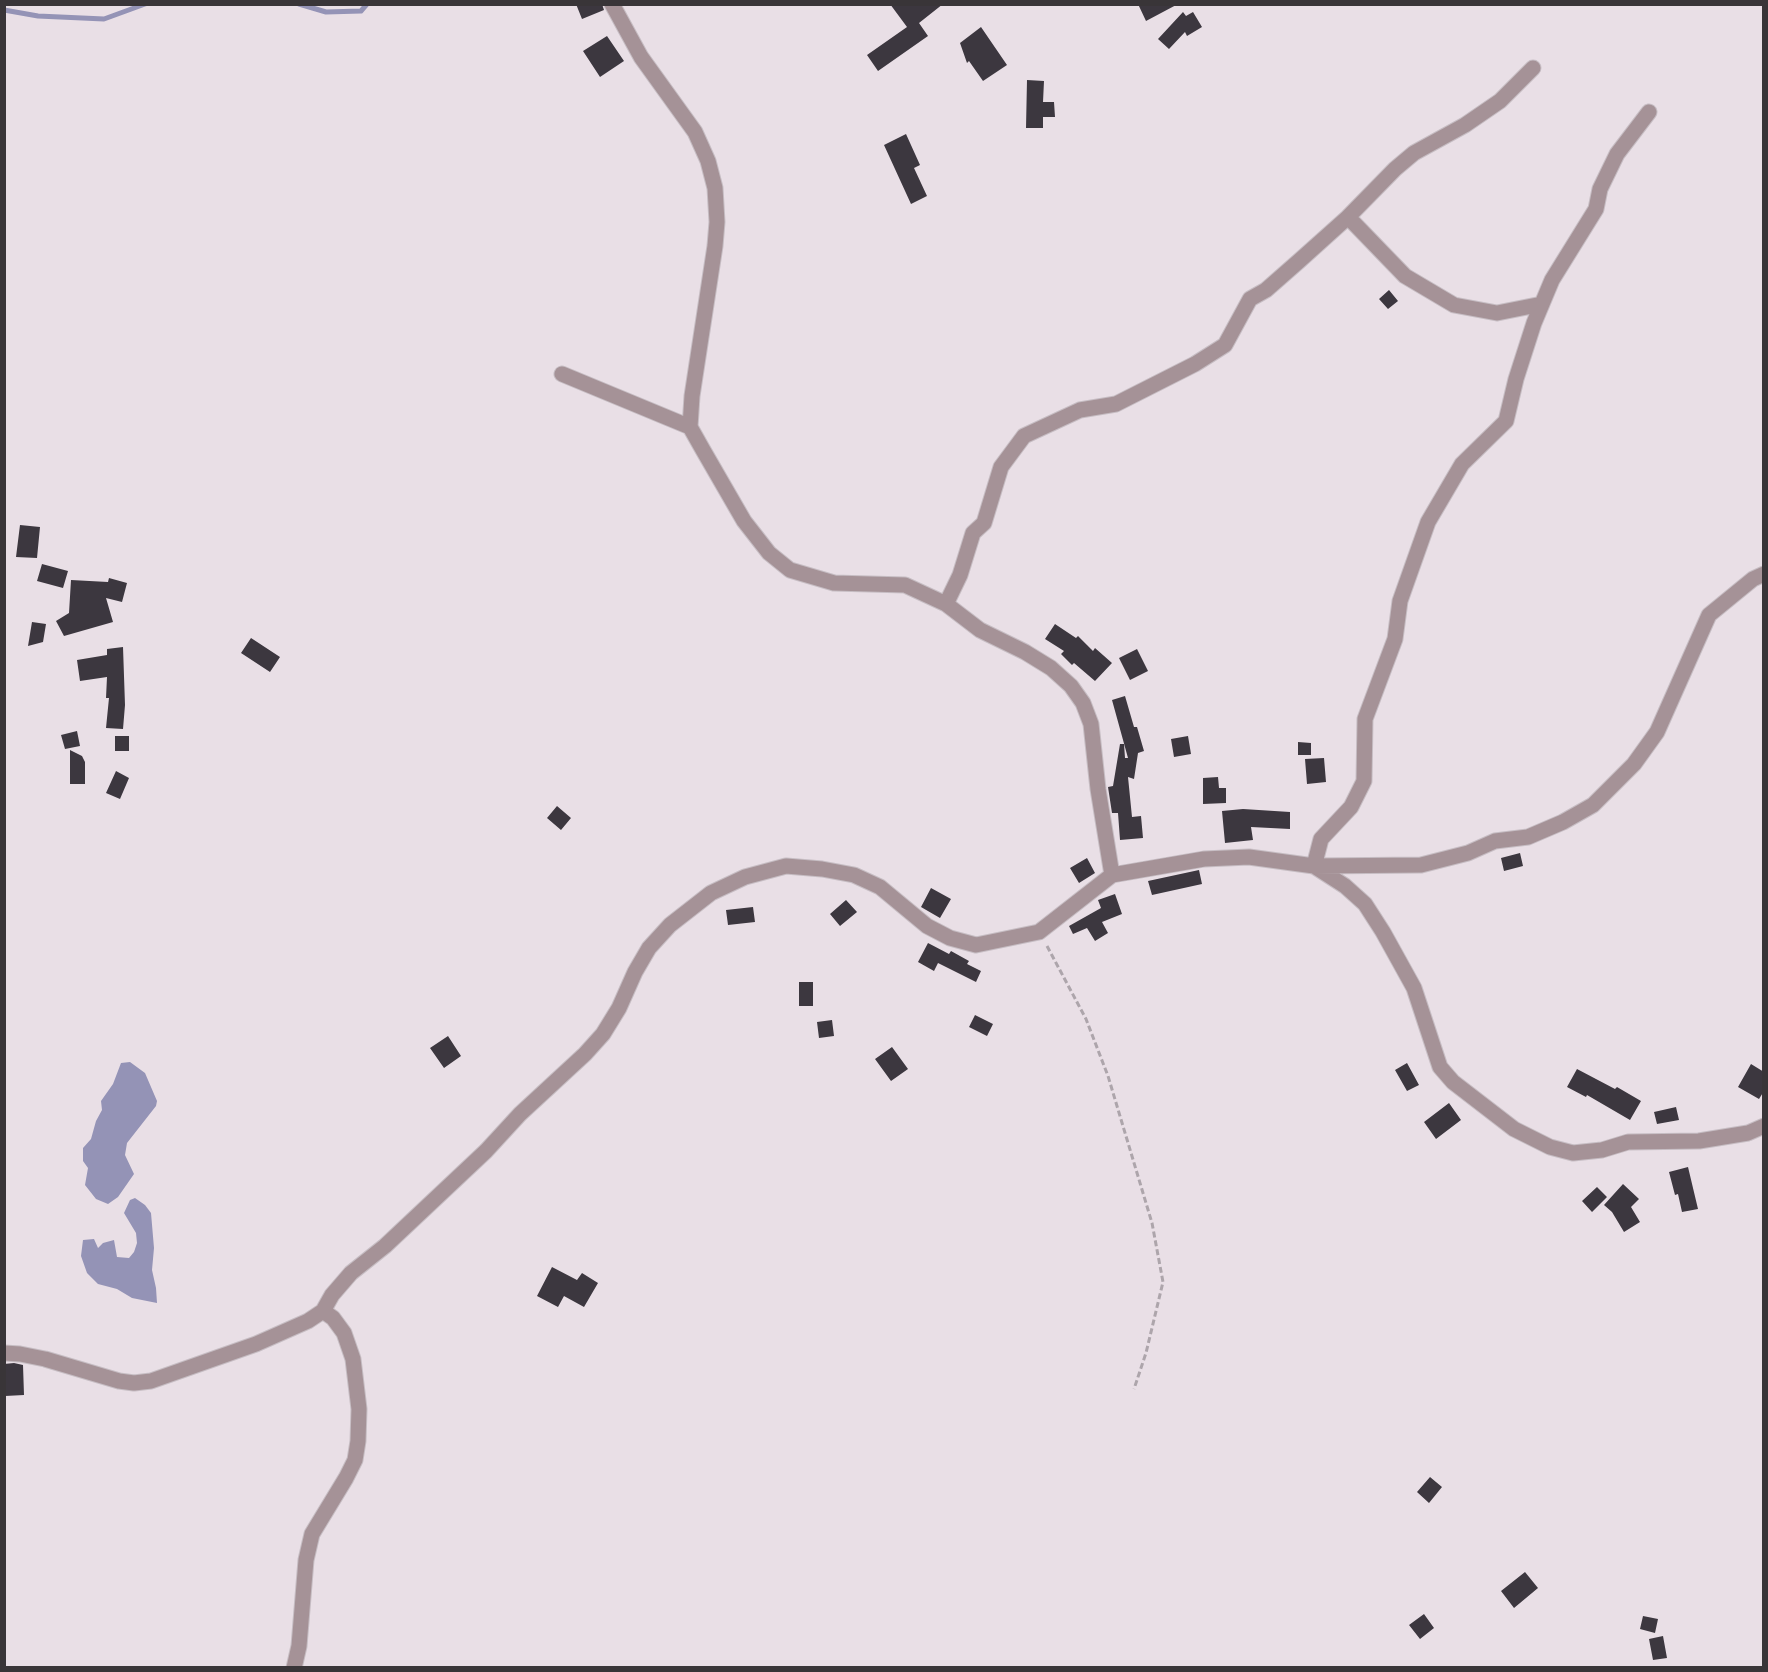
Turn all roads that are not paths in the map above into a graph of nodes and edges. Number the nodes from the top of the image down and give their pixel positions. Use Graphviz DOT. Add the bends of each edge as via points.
graph roads {
  1 [pos="612,4"];
  2 [pos="1533,68"];
  3 [pos="1649,112"];
  4 [pos="1348,217"];
  5 [pos="1542,304"];
  6 [pos="562,374"];
  7 [pos="690,427"];
  8 [pos="1764,574"];
  9 [pos="946,604"];
  10 [pos="1314,866"];
  11 [pos="1112,875"];
  12 [pos="1764,1126"];
  13 [pos="323,1311"];
  14 [pos="4,1353"];
  15 [pos="294,1668"];
  1 -- 7 [label="street" via="641,57 694,132 708,160 715,188 715,246"];
  2 -- 4 [label="street" via="1500,101 1414,153"];
  3 -- 5 [label="street" via="1617,154 1600,189 1596,209 1564,258"];
  4 -- 5 [label="street" via="1405,276 1454,305 1497,313"];
  4 -- 9 [label="street" via="1266,290 1250,299 1224,345 1116,404 1080,410 1024,436 1001,467 984,523 973,533"];
  5 -- 10 [label="street" via="1506,421 1462,464 1428,522 1400,601 1395,639 1365,719 1364,781 1351,807 1321,839"];
  6 -- 7 [label="street"];
  7 -- 9 [label="street" via="744,521 769,553 789,570 834,583 905,585"];
  8 -- 10 [label="street" via="1709,615 1657,732 1634,764 1593,805 1528,837 1495,841 1422,865"];
  9 -- 11 [label="street" via="980,630 1051,668 1083,703 1091,724"];
  10 -- 11 [label="street" via="1249,857 1204,859"];
  10 -- 12 [label="street" via="1365,904 1383,932 1414,988 1440,1067 1472,1098 1514,1129 1550,1147 1573,1153 1628,1143 1700,1141 1748,1133"];
  11 -- 13 [label="street" via="1039,932 976,945 927,926 880,887 854,875 786,866 745,877 711,893 670,925 649,948 619,1008 585,1054 385,1246 351,1273"];
  13 -- 14 [label="street" via="256,1344 151,1381 119,1381 45,1359"];
  13 -- 15 [label="street" via="344,1333 353,1359 358,1441 355,1460 312,1534"];
}
